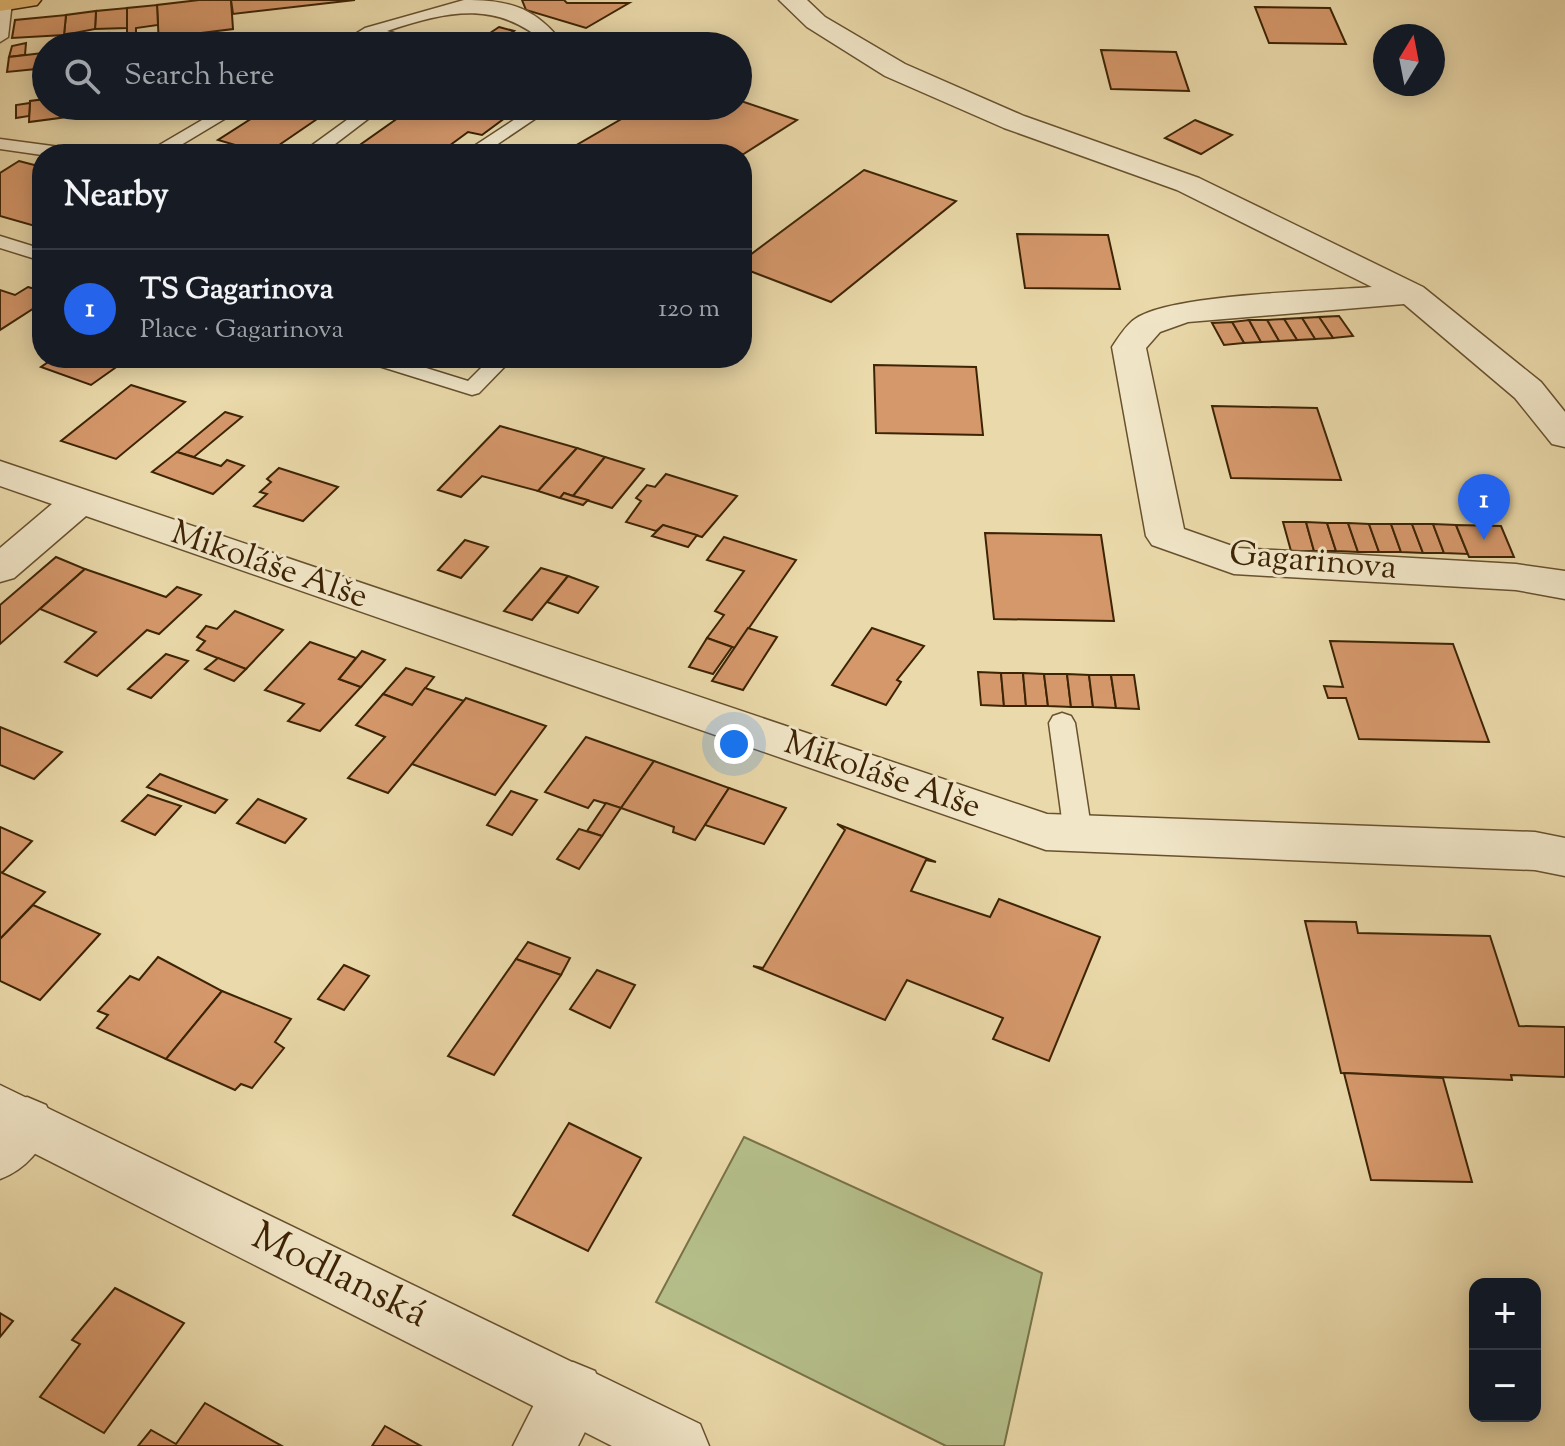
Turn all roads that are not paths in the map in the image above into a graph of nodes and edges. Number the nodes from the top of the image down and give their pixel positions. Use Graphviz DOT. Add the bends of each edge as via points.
graph roads {
  1 [pos="792,0"];
  2 [pos="11,2"];
  3 [pos="370,31"];
  4 [pos="374,32"];
  5 [pos="546,32"];
  6 [pos="0,37"];
  7 [pos="213,120"];
  8 [pos="356,120"];
  9 [pos="524,120"];
  10 [pos="0,144"];
  11 [pos="171,144"];
  12 [pos="321,144"];
  13 [pos="487,144"];
  14 [pos="32,148"];
  15 [pos="0,242"];
  16 [pos="32,252"];
  17 [pos="1411,294"];
  18 [pos="405,368"];
  19 [pos="493,368"];
  20 [pos="1565,436"];
  21 [pos="0,473"];
  22 [pos="80,501"];
  23 [pos="0,569"];
  24 [pos="1565,585"];
  25 [pos="1062,723"];
  26 [pos="1078,834"];
  27 [pos="1565,857"];
  28 [pos="9,1128"];
  29 [pos="573,1393"];
  30 [pos="544,1446"];
  31 [pos="678,1446"];
  1 -- 17 [label="street" via="816,22 895,70 1014,122 1188,184"];
  2 -- 6 [label="lane"];
  3 -- 4 [label="lane"];
  3 -- 5 [label="lane" via="423,14 492,3 540,24"];
  7 -- 11 [label="lane"];
  8 -- 12 [label="lane"];
  9 -- 13 [label="lane"];
  10 -- 14 [label="lane"];
  15 -- 16 [label="lane"];
  17 -- 20 [label="street" via="1528,390"];
  17 -- 24 [label="street, Gagarinova" via="1183,312 1148,325 1129,347 1166,536 1234,561 1516,577"];
  18 -- 19 [label="lane" via="472,389"];
  21 -- 22 [label="street, Mikoláše Alše"];
  22 -- 23 [label="street"];
  22 -- 26 [label="street, Mikoláše Alše" via="1046,832"];
  25 -- 26 [label="lane"];
  26 -- 27 [label="street, Mikoláše Alše" via="1535,851"];
  28 -- 29 [label="street, Modlanská"];
  29 -- 30 [label="street"];
  29 -- 31 [label="street, Modlanská"];
}
